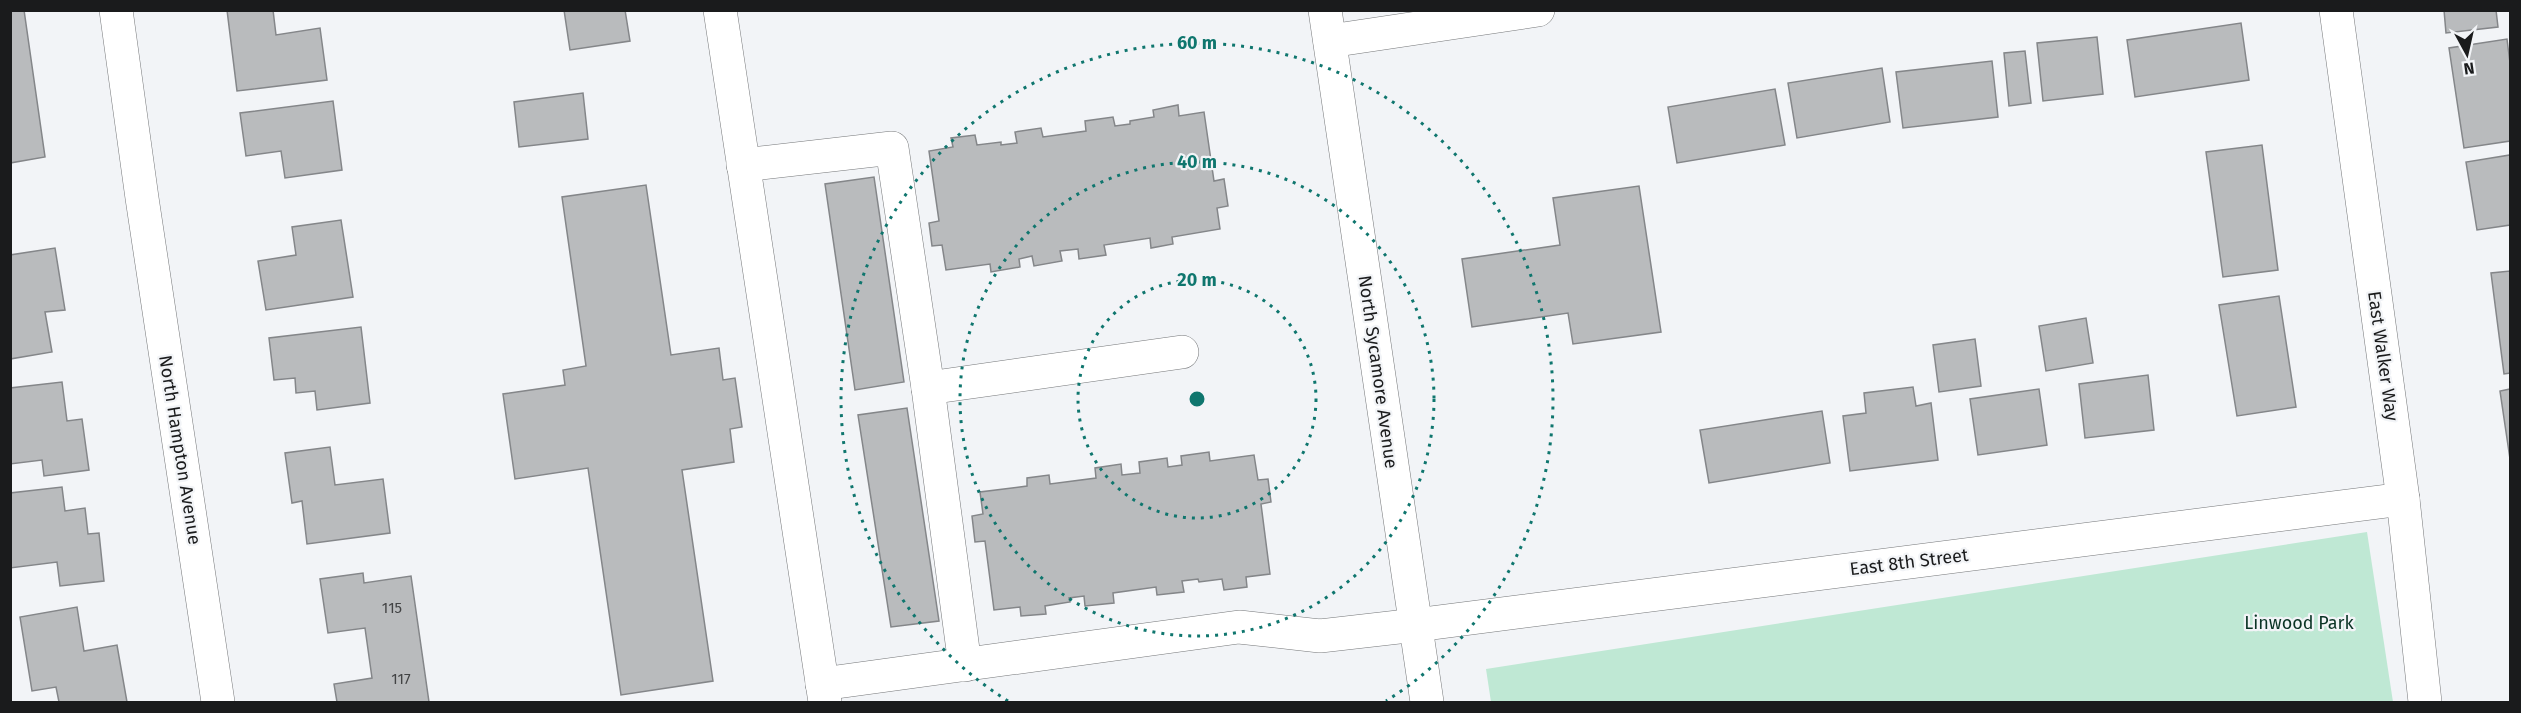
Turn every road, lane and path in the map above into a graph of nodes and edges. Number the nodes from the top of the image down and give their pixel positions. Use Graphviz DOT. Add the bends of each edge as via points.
graph roads {
  1 [pos="116,10"];
  2 [pos="720,10"];
  3 [pos="1538,10"];
  4 [pos="2336,10"];
  5 [pos="1328,26"];
  6 [pos="743,165"];
  7 [pos="1182,352"];
  8 [pos="928,388"];
  9 [pos="2403,499"];
  10 [pos="1416,626"];
  11 [pos="965,665"];
  12 [pos="823,693"];
  13 [pos="218,702"];
  14 [pos="1427,702"];
  15 [pos="2425,702"];
  1 -- 13 [label="street, North Hampton Avenue"];
  2 -- 6 [label="street"];
  3 -- 5 [label="street"];
  4 -- 9 [label="street, East Walker Way"];
  5 -- 10 [label="street, North Sycamore Avenue"];
  6 -- 8 [label="street" via="892,148"];
  6 -- 12 [label="street"];
  7 -- 8 [label="street"];
  8 -- 11 [label="street"];
  9 -- 10 [label="street, East 8th Street"];
  9 -- 15 [label="street, East Walker Way"];
  10 -- 11 [label="street, East 8th Street" via="1320,636 1239,627"];
  10 -- 14 [label="street, North Sycamore Avenue"];
  11 -- 12 [label="street, East 8th Street"];
}
